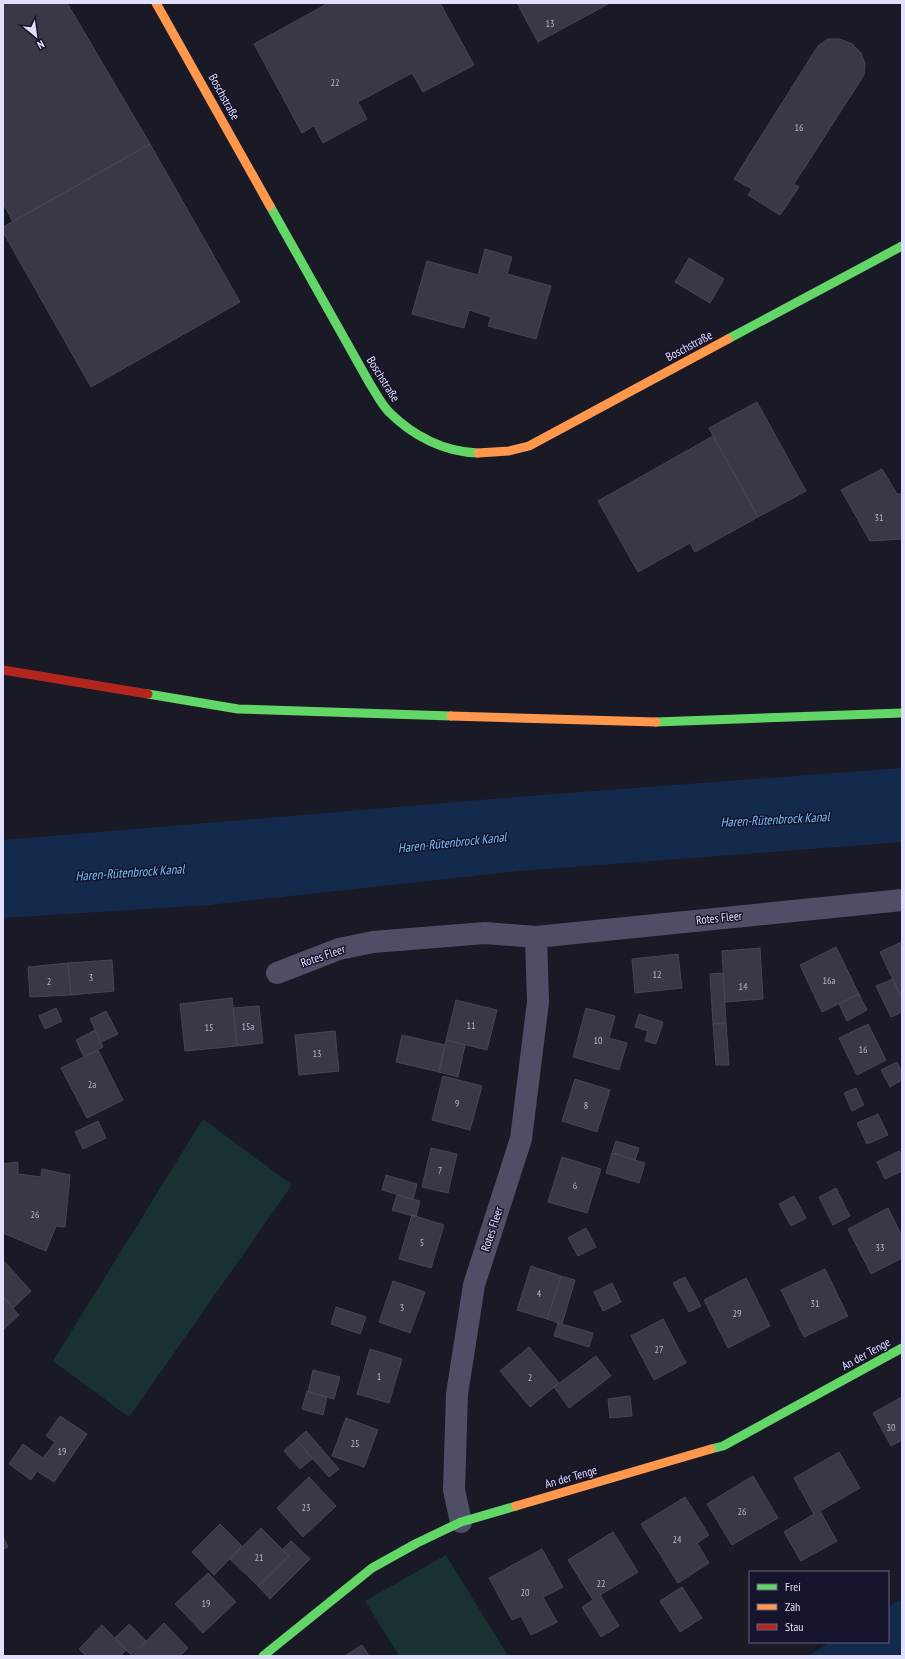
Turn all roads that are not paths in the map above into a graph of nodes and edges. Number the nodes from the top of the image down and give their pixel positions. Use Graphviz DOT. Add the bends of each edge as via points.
graph roads {
  1 [pos="156,3"];
  2 [pos="902,246"];
  3 [pos="3,670"];
  4 [pos="902,713"];
  5 [pos="902,900"];
  6 [pos="536,937"];
  7 [pos="277,973"];
  8 [pos="902,1348"];
  9 [pos="461,1522"];
  10 [pos="263,1656"];
  1 -- 2 [label="street, Boschstraße" via="370,384 388,411 412,431 444,449 475,453 504,452 529,446"];
  3 -- 4 [label="street" via="238,709 639,723"];
  5 -- 6 [label="street, Rotes Fleer"];
  6 -- 7 [label="street, Rotes Fleer" via="485,932 373,942 339,949"];
  6 -- 9 [label="street, Rotes Fleer" via="538,1002 521,1139 474,1285 457,1394 454,1490"];
  8 -- 9 [label="street, An der Tenge" via="723,1446"];
  9 -- 10 [label="street, An der Tenge" via="372,1568"];
}
